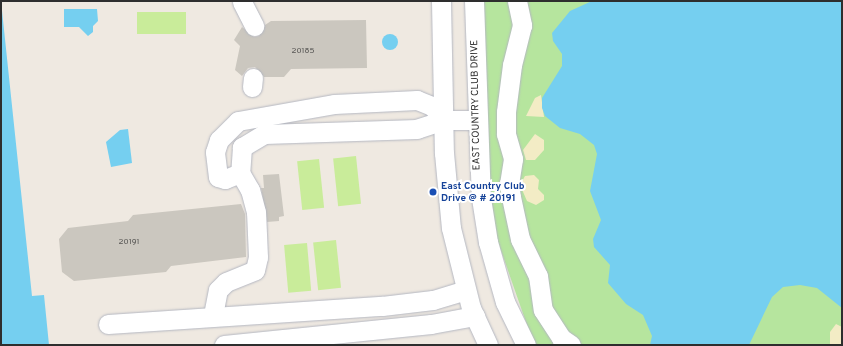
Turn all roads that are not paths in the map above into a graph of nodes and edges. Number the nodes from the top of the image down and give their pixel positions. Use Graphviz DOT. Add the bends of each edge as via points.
graph roads {
  1 [pos="442,1"];
  2 [pos="474,1"];
  3 [pos="517,1"];
  4 [pos="242,2"];
  5 [pos="254,26"];
  6 [pos="319,107"];
  7 [pos="444,120"];
  8 [pos="477,120"];
  9 [pos="323,132"];
  10 [pos="222,136"];
  11 [pos="242,147"];
  12 [pos="240,173"];
  13 [pos="466,290"];
  14 [pos="213,315"];
  15 [pos="475,316"];
  16 [pos="108,324"];
  17 [pos="224,345"];
  18 [pos="488,345"];
  19 [pos="526,345"];
  20 [pos="571,345"];
  1 -- 7 [label="street"];
  2 -- 8 [label="street, EAST COUNTRY CLUB DRIVE"];
  3 -- 20 [label="street" via="522,25 512,65 506,112 506,134 513,158 509,183 511,197 520,239 538,276 543,310 561,338"];
  4 -- 5 [label="street"];
  6 -- 7 [label="street" via="417,100 432,106"];
  6 -- 9 [label="street"];
  6 -- 10 [label="street" via="238,121"];
  7 -- 8 [label="street"];
  7 -- 9 [label="street" via="417,129"];
  7 -- 13 [label="street" via="451,228"];
  8 -- 19 [label="street, EAST COUNTRY CLUB DRIVE" via="477,165 488,242 505,302"];
  9 -- 11 [label="street" via="264,134"];
  10 -- 11 [label="street"];
  10 -- 12 [label="street" via="215,152 218,177 226,179"];
  11 -- 12 [label="street"];
  12 -- 14 [label="street" via="250,190 256,212 258,257 255,270 226,282 218,290"];
  13 -- 14 [label="street" via="434,300 382,306"];
  13 -- 15 [label="street"];
  14 -- 16 [label="street"];
  15 -- 17 [label="street" via="431,324"];
  15 -- 18 [label="street"];
}
